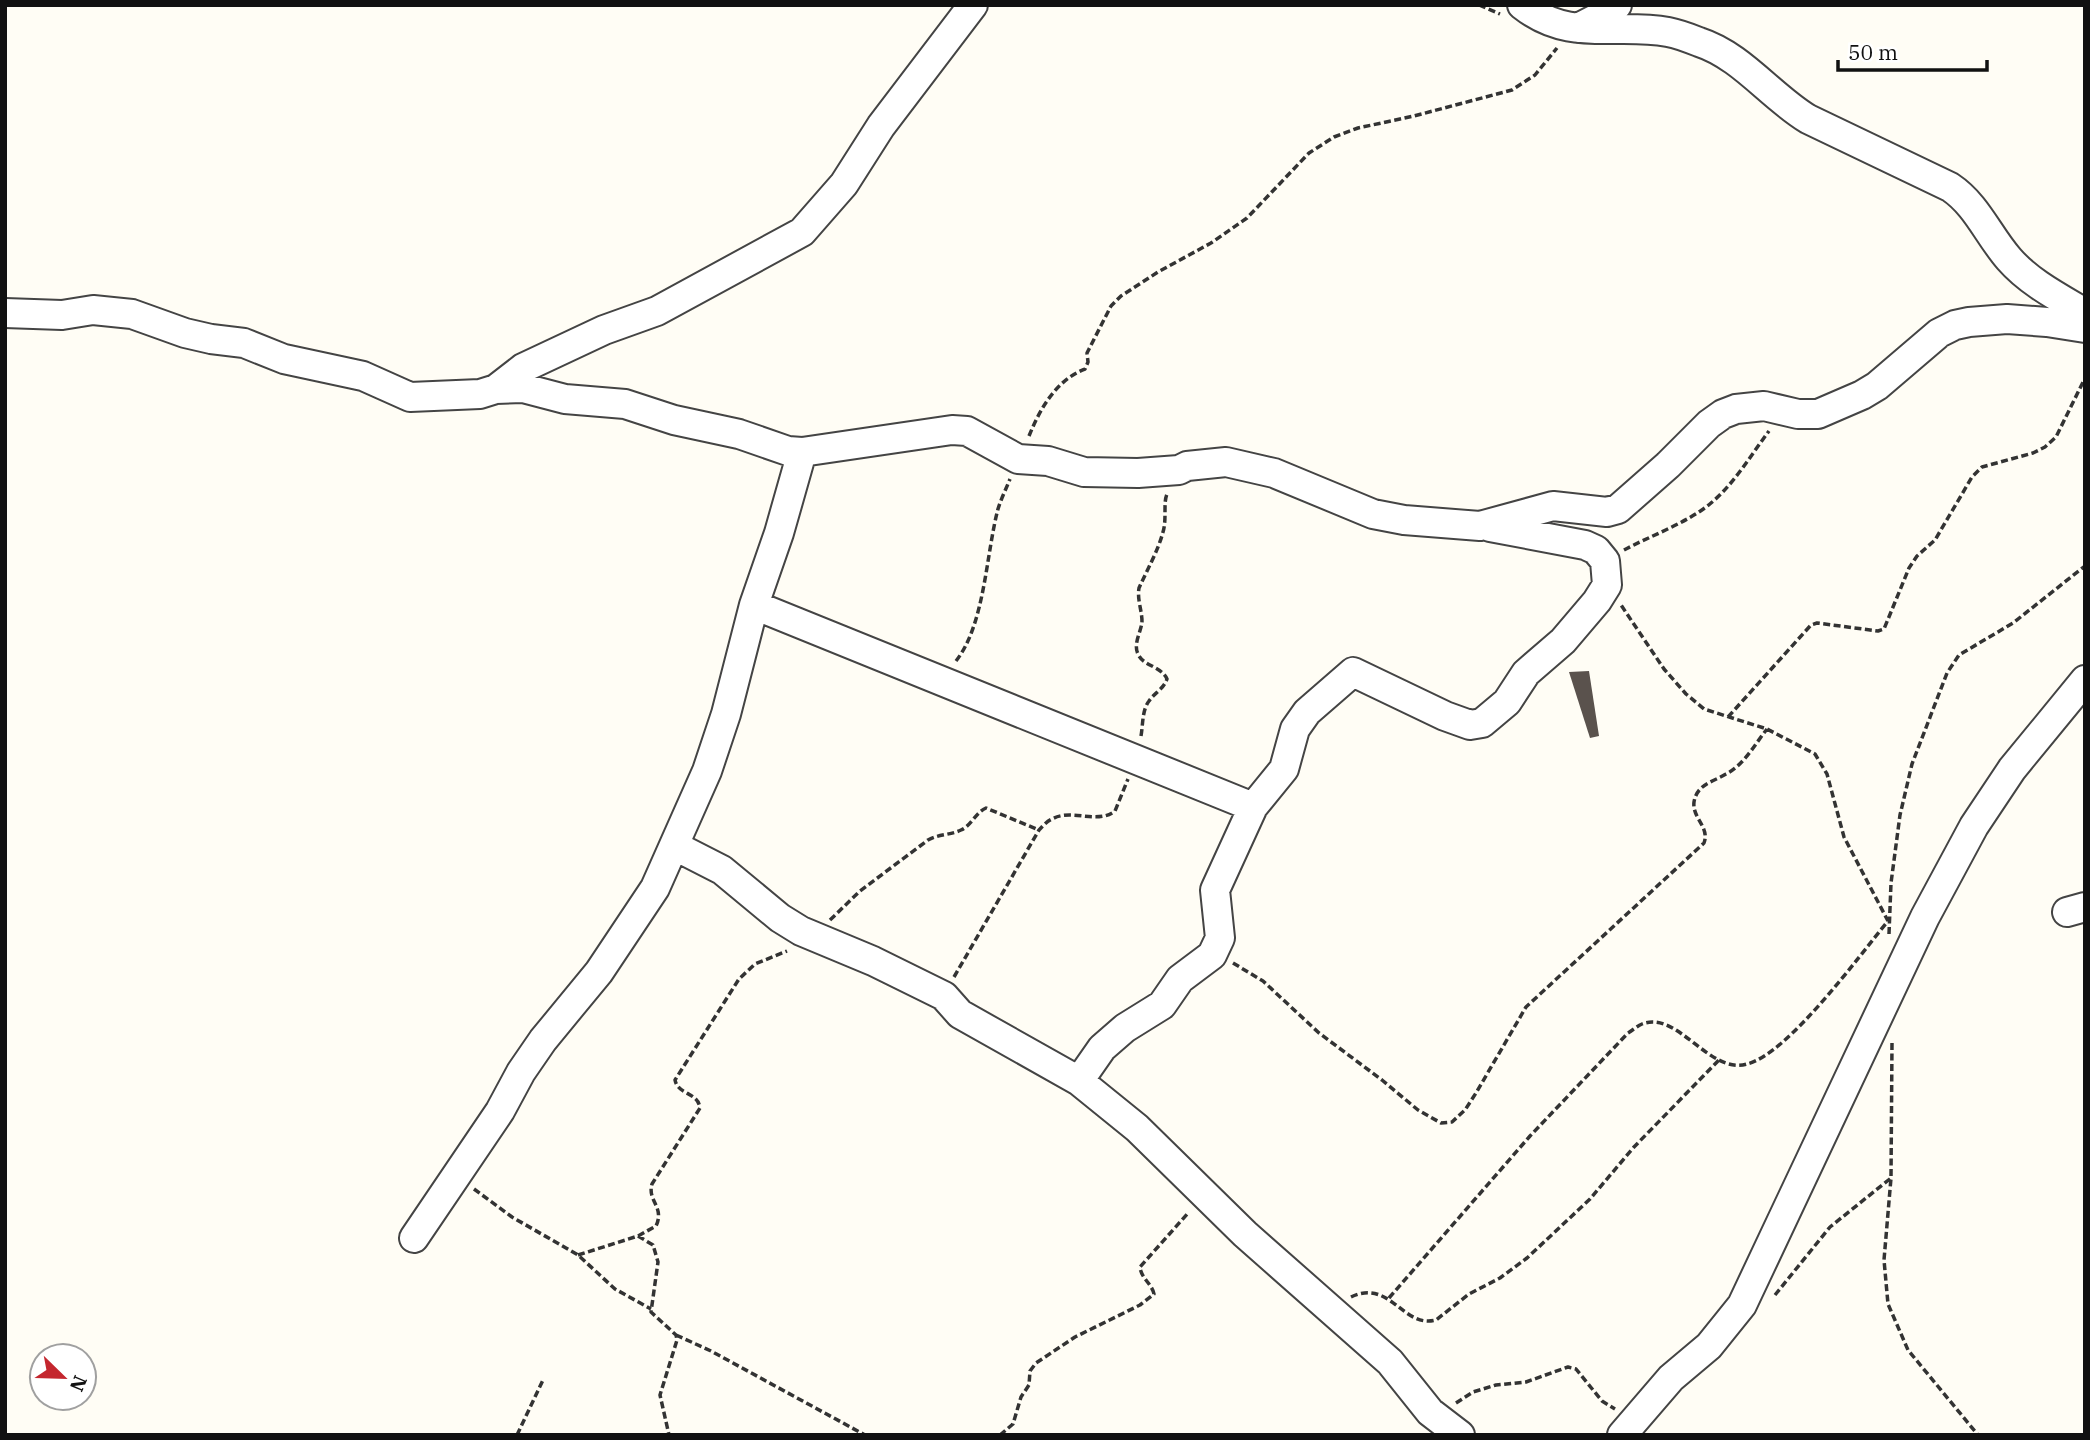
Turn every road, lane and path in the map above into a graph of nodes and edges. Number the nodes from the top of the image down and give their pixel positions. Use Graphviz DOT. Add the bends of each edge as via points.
graph roads {
  1 [pos="973,5"];
  2 [pos="1522,5"];
  3 [pos="1617,5"];
  4 [pos="1576,29"];
  5 [pos="5,313"];
  6 [pos="2085,313"];
  7 [pos="2085,328"];
  8 [pos="2085,378"];
  9 [pos="496,389"];
  10 [pos="1784,409"];
  11 [pos="802,452"];
  12 [pos="1018,459"];
  13 [pos="1179,470"];
  14 [pos="1480,526"];
  15 [pos="2085,566"];
  16 [pos="1606,573"];
  17 [pos="754,605"];
  18 [pos="2085,680"];
  19 [pos="941,681"];
  20 [pos="1728,717"];
  21 [pos="1767,729"];
  22 [pos="1138,760"];
  23 [pos="1253,807"];
  24 [pos="1039,830"];
  25 [pos="675,846"];
  26 [pos="1888,921"];
  27 [pos="1889,934"];
  28 [pos="813,937"];
  29 [pos="1212,955"];
  30 [pos="944,996"];
  31 [pos="1892,1042"];
  32 [pos="1719,1060"];
  33 [pos="1079,1081"];
  34 [pos="457,1176"];
  35 [pos="1891,1178"];
  36 [pos="1205,1195"];
  37 [pos="638,1236"];
  38 [pos="414,1238"];
  39 [pos="578,1255"];
  40 [pos="1773,1297"];
  41 [pos="1389,1298"];
  42 [pos="1328,1308"];
  43 [pos="651,1309"];
  44 [pos="676,1335"];
  45 [pos="543,1380"];
  46 [pos="1430,1412"];
  47 [pos="1629,1427"];
  48 [pos="517,1435"];
  49 [pos="669,1435"];
  50 [pos="865,1435"];
  51 [pos="1000,1435"];
  52 [pos="1460,1435"];
  53 [pos="1978,1435"];
  1 -- 9 [label="street" via="881,126 844,184 802,232 657,311 523,368"];
  2 -- 4 [label="street" via="1553,23"];
  3 -- 4 [label="street"];
  4 -- 6 [label="street" via="1667,32 1726,55 1808,119 1964,196 2021,271"];
  4 -- 12 [label="path" via="1535,75 1512,90 1334,137 1309,153 1247,218 1121,296 1104,317 1084,369 1051,395"];
  5 -- 9 [label="street" via="62,315 93,310 132,314 211,340 244,343 284,359 363,376 410,397"];
  7 -- 10 [label="street" via="2007,319 1955,325 1862,395 1818,414"];
  8 -- 20 [label="path" via="2056,437 2045,447 1982,467 1972,477 1935,540 1909,568 1884,629 1811,625"];
  9 -- 11 [label="street" via="523,388 565,399 625,404"];
  10 -- 14 [label="street" via="1764,406 1723,414 1618,509 1607,512 1553,506"];
  10 -- 16 [label="path" via="1711,503"];
  11 -- 12 [label="street" via="953,430 967,432"];
  11 -- 17 [label="street"];
  12 -- 13 [label="street" via="1048,461 1084,472"];
  12 -- 19 [label="path" via="998,508 988,568 964,651"];
  13 -- 14 [label="street" via="1226,462 1274,473 1373,514"];
  13 -- 22 [label="path" via="1165,499 1163,533 1139,588 1142,619 1137,653 1167,679 1145,710"];
  14 -- 16 [label="street" via="1574,541 1596,550"];
  15 -- 26 [label="path" via="2013,623 1959,655 1947,673 1912,764 1896,839"];
  16 -- 20 [label="path" via="1664,669 1703,709"];
  16 -- 23 [label="street" via="1597,601 1563,640 1525,673 1507,702 1482,723 1452,719 1370,679 1353,672 1348,675 1307,712 1296,729 1283,769"];
  17 -- 19 [label="street"];
  17 -- 25 [label="street" via="726,714"];
  18 -- 47 [label="street" via="2012,769 1974,827 1925,917 1742,1305 1709,1346 1671,1378"];
  19 -- 22 [label="street"];
  20 -- 21 [label="path"];
  21 -- 26 [label="path" via="1815,754 1826,774 1844,837"];
  21 -- 29 [label="path" via="1739,766 1697,794 1694,810 1705,831 1704,844 1526,1007 1476,1093 1452,1122 1441,1124 1418,1110 1319,1033 1263,981"];
  22 -- 23 [label="street"];
  22 -- 24 [label="path" via="1111,814 1064,815"];
  23 -- 29 [label="street" via="1215,890 1220,938"];
  24 -- 28 [label="path" via="992,808 980,810 964,829 935,836 860,891"];
  24 -- 30 [label="path"];
  25 -- 28 [label="street" via="722,870 780,918"];
  25 -- 34 [label="street" via="655,888 574,1005 543,1040"];
  26 -- 27 [label="path"];
  26 -- 32 [label="path" via="1785,1041 1764,1058 1744,1066"];
  28 -- 30 [label="street"];
  28 -- 37 [label="path" via="747,971 675,1080 700,1108 652,1184 660,1216 656,1226"];
  29 -- 33 [label="street" via="1180,979 1161,1005 1102,1048"];
  30 -- 33 [label="street" via="960,1014"];
  31 -- 35 [label="path"];
  32 -- 41 [label="path" via="1590,1199 1500,1278 1432,1321 1411,1316"];
  32 -- 41 [label="path" via="1662,1023 1643,1024 1629,1033 1530,1136"];
  33 -- 36 [label="street" via="1137,1128"];
  34 -- 38 [label="street"];
  34 -- 39 [label="path" via="512,1217"];
  35 -- 40 [label="path" via="1830,1227"];
  35 -- 53 [label="path" via="1884,1260 1888,1304 1908,1350"];
  36 -- 42 [label="street"];
  36 -- 51 [label="path" via="1140,1267 1154,1291 1152,1296 1036,1363 1013,1424"];
  37 -- 39 [label="path"];
  37 -- 43 [label="path" via="653,1245 658,1262"];
  39 -- 43 [label="path" via="609,1285"];
  41 -- 42 [label="path" via="1359,1293"];
  42 -- 46 [label="street" via="1390,1362"];
  43 -- 44 [label="path"];
  44 -- 49 [label="path" via="660,1397"];
  44 -- 50 [label="path"];
  45 -- 48 [label="path"];
  46 -- 47 [label="path" via="1446,1410 1473,1392 1526,1382 1568,1367 1576,1369"];
  46 -- 52 [label="street"];
}
